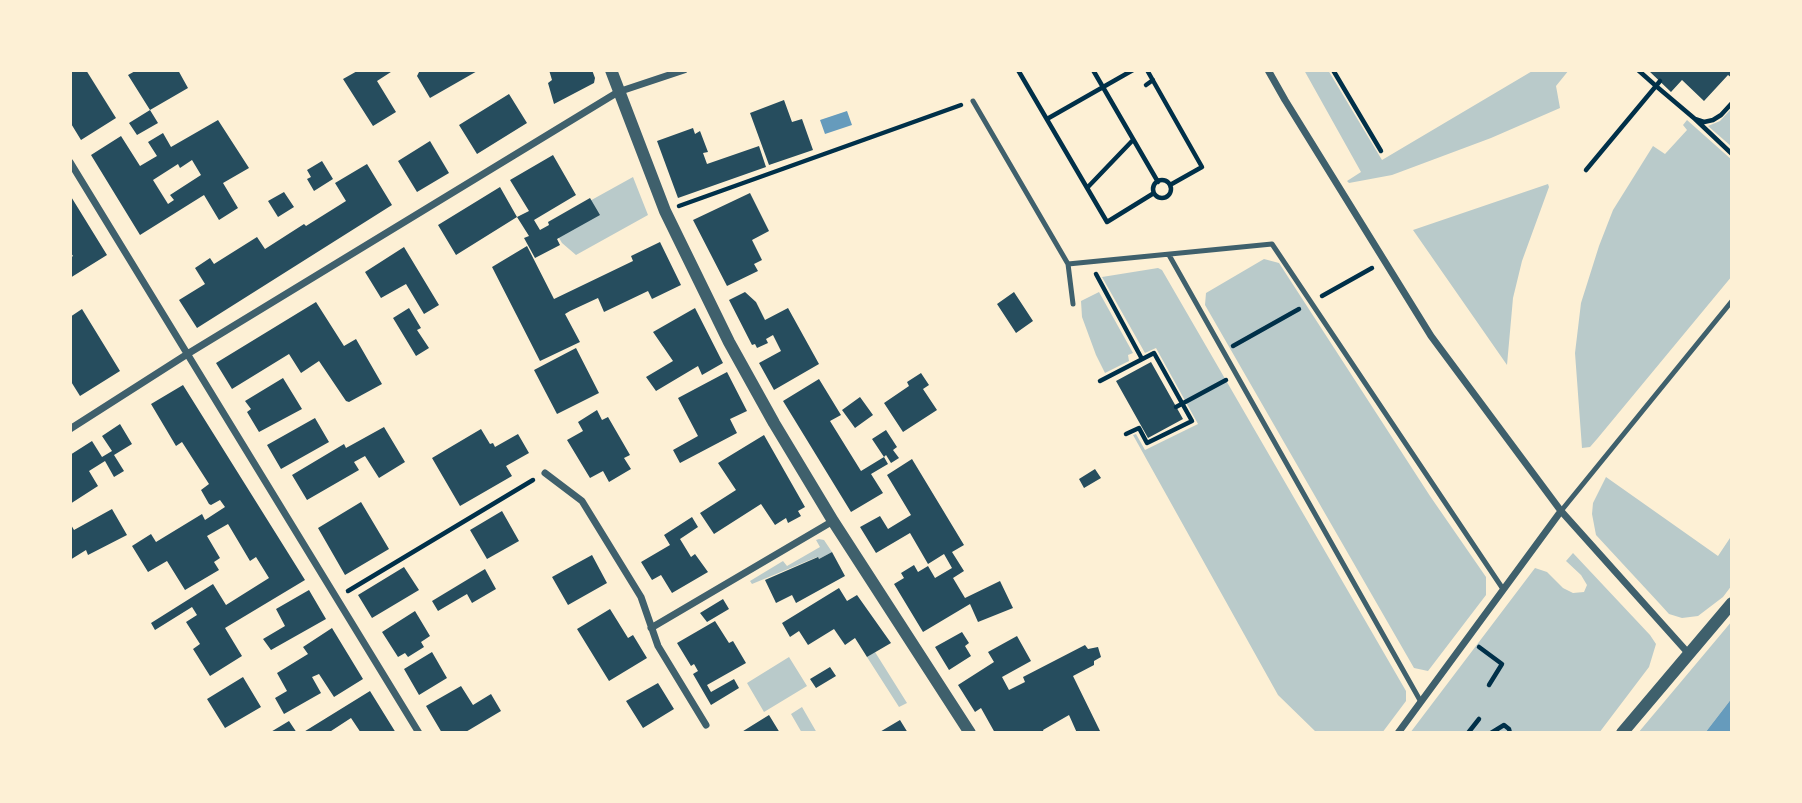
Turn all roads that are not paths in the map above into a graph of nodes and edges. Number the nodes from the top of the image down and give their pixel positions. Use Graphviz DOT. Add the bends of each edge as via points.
graph roads {
  1 [pos="611,70"];
  2 [pos="684,70"];
  3 [pos="1268,70"];
  4 [pos="667,72"];
  5 [pos="618,92"];
  6 [pos="973,101"];
  7 [pos="70,162"];
  8 [pos="1169,255"];
  9 [pos="1068,264"];
  10 [pos="1732,301"];
  11 [pos="1073,304"];
  12 [pos="189,353"];
  13 [pos="70,429"];
  14 [pos="545,473"];
  15 [pos="1561,511"];
  16 [pos="833,521"];
  17 [pos="1503,589"];
  18 [pos="1732,603"];
  19 [pos="652,628"];
  20 [pos="1689,653"];
  21 [pos="1421,702"];
  22 [pos="706,725"];
  23 [pos="419,733"];
  24 [pos="970,733"];
  25 [pos="1398,733"];
  26 [pos="1622,733"];
  1 -- 5 [label="street"];
  2 -- 4 [label="street"];
  3 -- 15 [label="street" via="1431,336"];
  4 -- 5 [label="street"];
  5 -- 12 [label="street"];
  5 -- 16 [label="street" via="665,211 729,342"];
  6 -- 9 [label="lane"];
  7 -- 12 [label="street"];
  8 -- 9 [label="lane"];
  8 -- 17 [label="lane" via="1272,244"];
  8 -- 21 [label="lane"];
  9 -- 11 [label="lane"];
  10 -- 15 [label="lane"];
  12 -- 13 [label="street"];
  12 -- 23 [label="street"];
  14 -- 19 [label="street" via="582,501 641,597"];
  15 -- 17 [label="street"];
  15 -- 20 [label="street"];
  16 -- 19 [label="street"];
  16 -- 24 [label="street"];
  17 -- 21 [label="street"];
  18 -- 20 [label="street"];
  19 -- 22 [label="street" via="657,646"];
  20 -- 26 [label="street"];
  21 -- 25 [label="street"];
}
